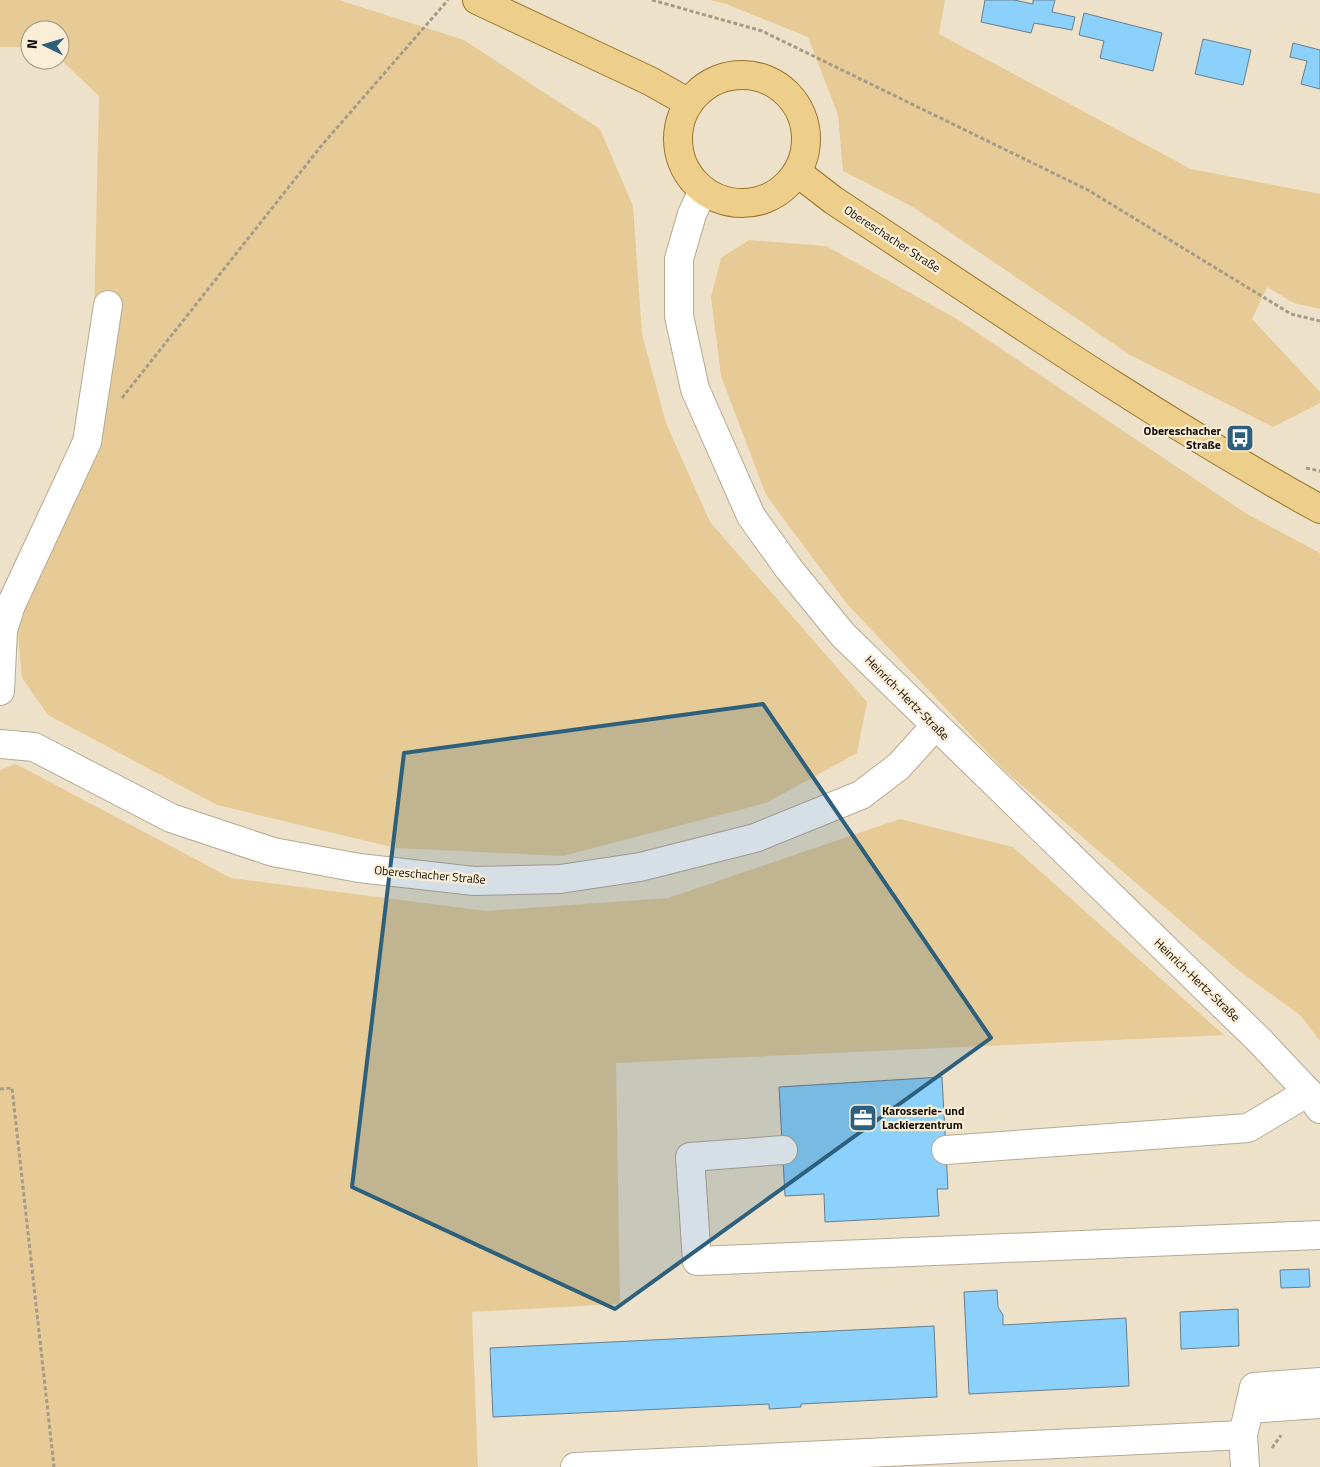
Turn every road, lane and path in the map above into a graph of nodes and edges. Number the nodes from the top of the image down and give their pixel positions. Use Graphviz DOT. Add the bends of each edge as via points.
graph roads {
  1 [pos="448,0"];
  2 [pos="477,0"];
  3 [pos="652,0"];
  4 [pos="689,103"];
  5 [pos="798,173"];
  6 [pos="703,191"];
  7 [pos="108,305"];
  8 [pos="1320,320"];
  9 [pos="118,403"];
  10 [pos="1320,509"];
  11 [pos="0,690"];
  12 [pos="935,726"];
  13 [pos="0,744"];
  14 [pos="0,1089"];
  15 [pos="1314,1100"];
  16 [pos="783,1150"];
  17 [pos="946,1150"];
  18 [pos="1320,1235"];
  19 [pos="1320,1382"];
  20 [pos="1320,1404"];
  21 [pos="1249,1409"];
  22 [pos="1284,1431"];
  23 [pos="1243,1435"];
  24 [pos="1271,1449"];
  25 [pos="54,1467"];
  26 [pos="575,1467"];
  27 [pos="1245,1467"];
  1 -- 9 [label="path" via="322,146"];
  2 -- 4 [label="main road" via="650,81"];
  3 -- 8 [label="path" via="762,31 1088,190 1290,314"];
  4 -- 5 [label="main road" via="714,81 730,76 762,78 777,85 790,96 805,125 807,141"];
  4 -- 6 [label="main road" via="678,133 678,150 691,179"];
  5 -- 6 [label="main road" via="786,187 754,203 736,204 719,200"];
  5 -- 10 [label="main road, Obereschacher Straße" via="833,200 1136,400"];
  6 -- 12 [label="street, Heinrich-Hertz-Straße" via="692,214 680,259 679,316 695,389 750,516 843,635"];
  7 -- 11 [label="street" via="87,442 11,605 3,630"];
  12 -- 13 [label="street, Obereschacher Straße" via="900,766 852,799 755,838 640,868 560,880 474,881 359,868 273,852 171,818 34,747"];
  12 -- 15 [label="street, Heinrich-Hertz-Straße" via="1253,1034"];
  14 -- 25 [label="path" via="12,1088"];
  15 -- 17 [label="street" via="1248,1128"];
  16 -- 18 [label="street" via="690,1157 696,1261"];
  19 -- 21 [label="street" via="1254,1387"];
  20 -- 21 [label="street"];
  21 -- 23 [label="street"];
  22 -- 24 [label="path"];
  23 -- 26 [label="street"];
  23 -- 27 [label="street"];
}
